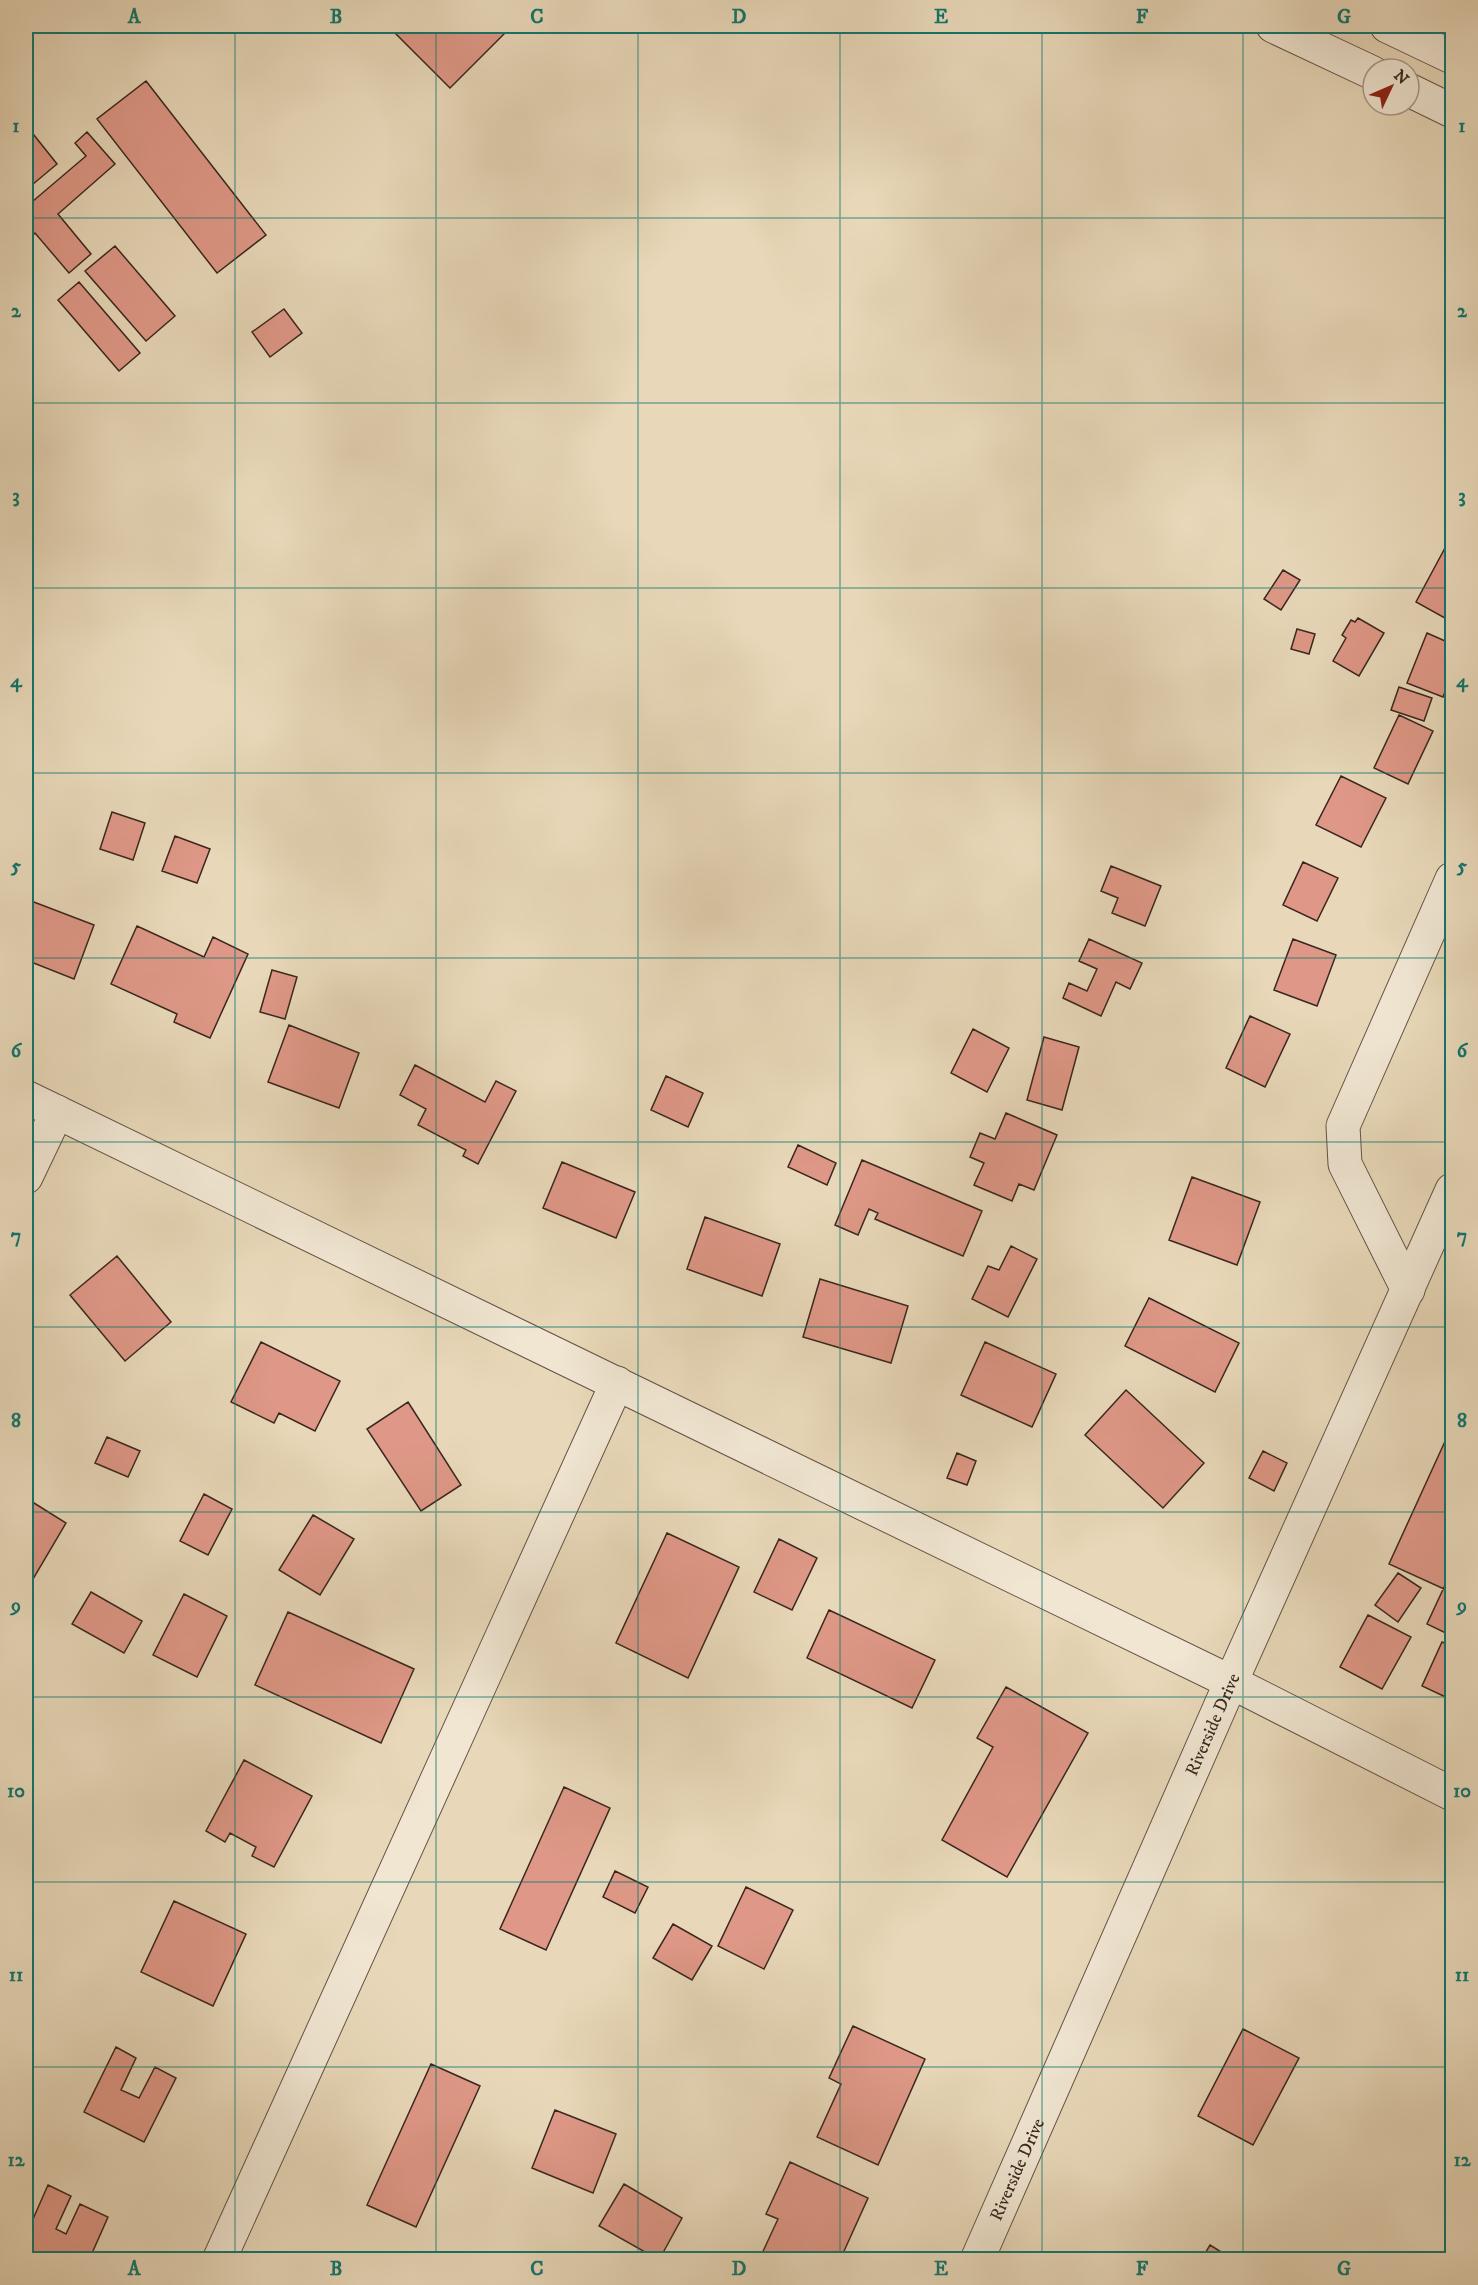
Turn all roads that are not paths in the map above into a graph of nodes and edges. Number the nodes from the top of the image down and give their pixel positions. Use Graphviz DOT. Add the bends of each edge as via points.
graph roads {
  1 [pos="1273,26"];
  2 [pos="1387,26"];
  3 [pos="1452,57"];
  4 [pos="1361,67"];
  5 [pos="1421,96"];
  6 [pos="1452,111"];
  7 [pos="1452,879"];
  8 [pos="26,1097"];
  9 [pos="57,1112"];
  10 [pos="26,1177"];
  11 [pos="1452,1190"];
  12 [pos="1408,1290"];
  13 [pos="617,1383"];
  14 [pos="1231,1682"];
  15 [pos="1452,1794"];
  16 [pos="219,2259"];
  17 [pos="977,2259"];
  1 -- 4 [label="street"];
  2 -- 3 [label="street"];
  5 -- 6 [label="street"];
  7 -- 12 [label="street" via="1343,1126 1345,1164"];
  8 -- 9 [label="street"];
  9 -- 10 [label="street"];
  9 -- 13 [label="street"];
  11 -- 12 [label="street, Riverside Drive"];
  12 -- 14 [label="street, Riverside Drive"];
  13 -- 14 [label="street"];
  13 -- 16 [label="street"];
  14 -- 15 [label="street"];
  14 -- 17 [label="street, Riverside Drive"];
}
